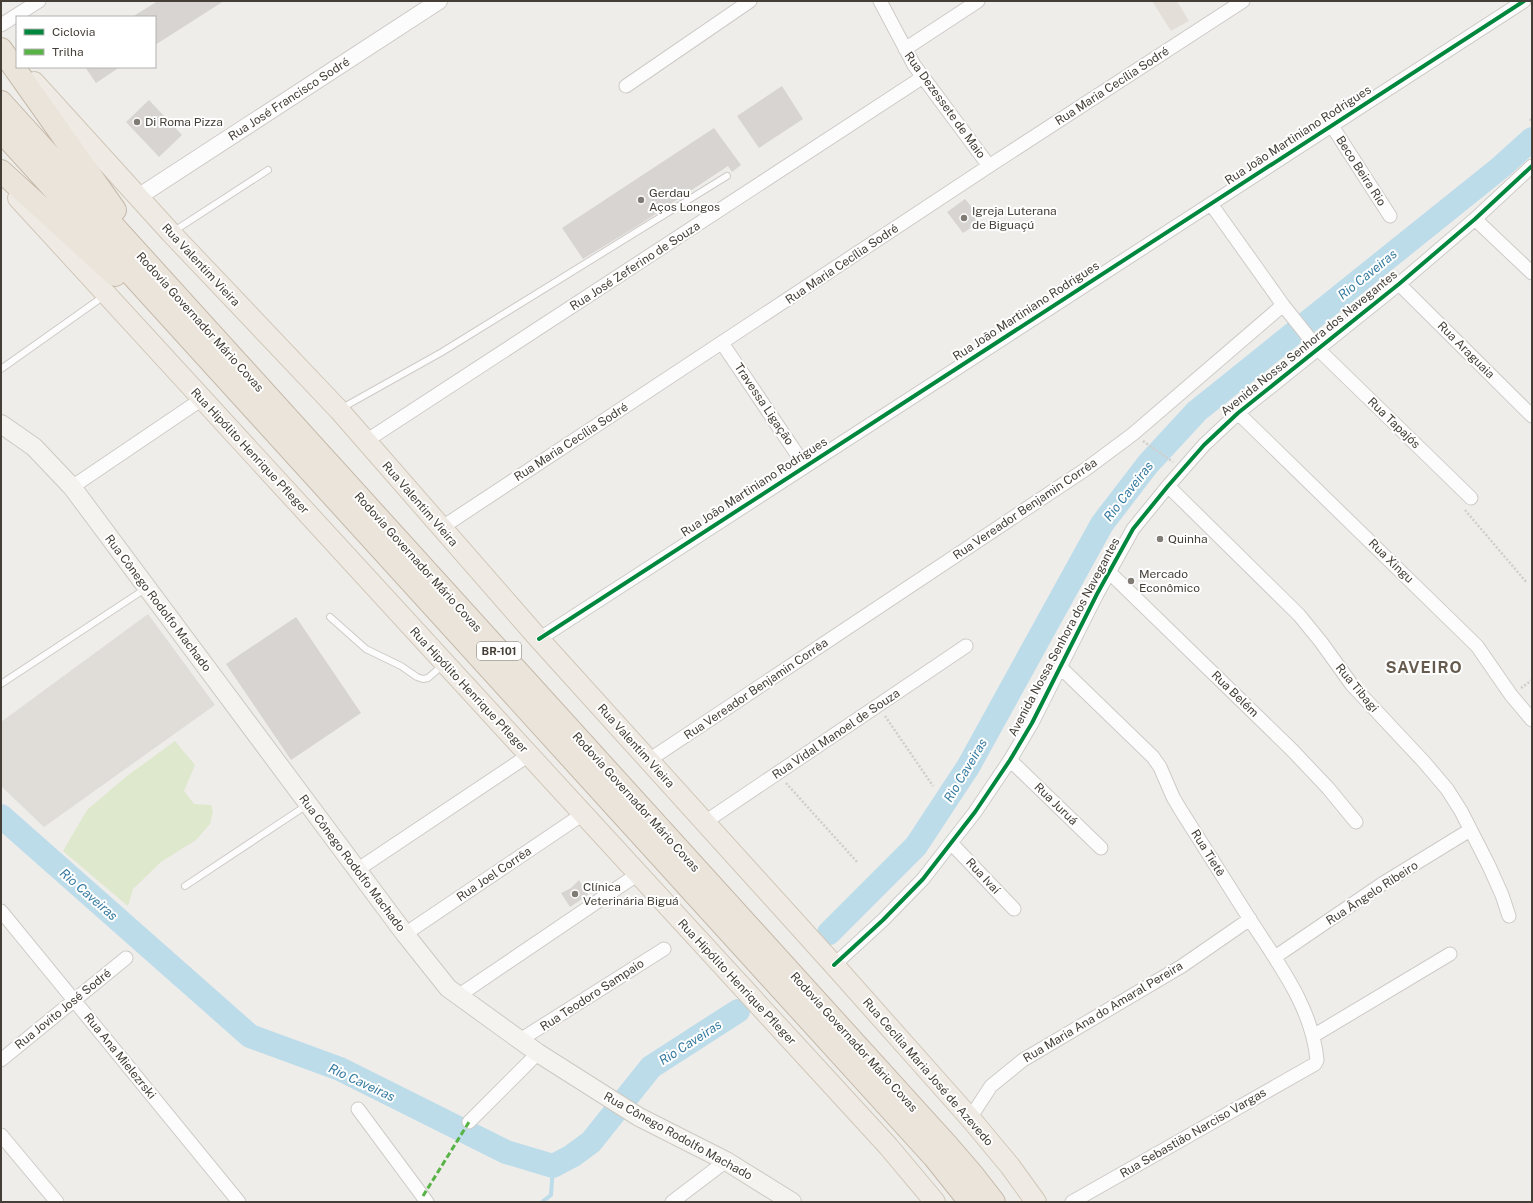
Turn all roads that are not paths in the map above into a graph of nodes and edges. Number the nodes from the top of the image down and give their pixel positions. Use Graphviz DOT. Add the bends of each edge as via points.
graph roads {
  1 [pos="39,1"];
  2 [pos="439,1"];
  3 [pos="750,1"];
  4 [pos="880,1"];
  5 [pos="978,1"];
  6 [pos="1243,1"];
  7 [pos="1524,1"];
  8 [pos="16,16"];
  9 [pos="16,16"];
  10 [pos="1,26"];
  11 [pos="1,46"];
  12 [pos="1,49"];
  13 [pos="905,49"];
  14 [pos="16,62"];
  15 [pos="21,68"];
  16 [pos="923,77"];
  17 [pos="626,86"];
  18 [pos="1,102"];
  19 [pos="1332,126"];
  20 [pos="1,131"];
  21 [pos="989,166"];
  22 [pos="1532,166"];
  23 [pos="268,170"];
  24 [pos="1,171"];
  25 [pos="727,176"];
  26 [pos="1,180"];
  27 [pos="138,197"];
  28 [pos="1211,204"];
  29 [pos="1390,216"];
  30 [pos="1475,219"];
  31 [pos="171,233"];
  32 [pos="1532,273"];
  33 [pos="1399,284"];
  34 [pos="169,288"];
  35 [pos="106,295"];
  36 [pos="1285,308"];
  37 [pos="722,343"];
  38 [pos="1318,349"];
  39 [pos="216,368"];
  40 [pos="1,369"];
  41 [pos="202,400"];
  42 [pos="339,410"];
  43 [pos="1238,413"];
  44 [pos="1532,416"];
  45 [pos="1,424"];
  46 [pos="366,441"];
  47 [pos="805,466"];
  48 [pos="1168,486"];
  49 [pos="72,487"];
  50 [pos="1471,498"];
  51 [pos="441,528"];
  52 [pos="1109,572"];
  53 [pos="147,588"];
  54 [pos="330,617"];
  55 [pos="539,639"];
  56 [pos="966,646"];
  57 [pos="445,664"];
  58 [pos="1060,667"];
  59 [pos="1,684"];
  60 [pos="1532,720"];
  61 [pos="529,755"];
  62 [pos="648,760"];
  63 [pos="1010,760"];
  64 [pos="308,804"];
  65 [pos="583,814"];
  66 [pos="705,822"];
  67 [pos="1356,822"];
  68 [pos="1470,830"];
  69 [pos="952,844"];
  70 [pos="1101,848"];
  71 [pos="357,870"];
  72 [pos="638,874"];
  73 [pos="185,886"];
  74 [pos="1014,909"];
  75 [pos="1,911"];
  76 [pos="1509,916"];
  77 [pos="1250,919"];
  78 [pos="405,934"];
  79 [pos="816,945"];
  80 [pos="664,949"];
  81 [pos="1450,954"];
  82 [pos="1275,957"];
  83 [pos="126,958"];
  84 [pos="834,965"];
  85 [pos="458,996"];
  86 [pos="74,1000"];
  87 [pos="1313,1036"];
  88 [pos="520,1040"];
  89 [pos="538,1053"];
  90 [pos="1,1060"];
  91 [pos="1314,1064"];
  92 [pos="358,1109"];
  93 [pos="970,1118"];
  94 [pos="469,1122"];
  95 [pos="1,1135"];
  96 [pos="726,1161"];
  97 [pos="422,1200"];
  98 [pos="57,1202"];
  99 [pos="239,1202"];
  100 [pos="672,1202"];
  101 [pos="792,1202"];
  102 [pos="935,1202"];
  103 [pos="970,1202"];
  104 [pos="994,1202"];
  105 [pos="1036,1202"];
  106 [pos="1072,1202"];
  1 -- 9 [label="street"];
  2 -- 27 [label="street, Rua José Francisco Sodré"];
  3 -- 17 [label="street"];
  4 -- 13 [label="street, Rua Dezessete de Maio"];
  5 -- 13 [label="street"];
  6 -- 21 [label="street, Rua Maria Cecília Sodré"];
  7 -- 19 [label="street, Rua João Martiniano Rodrigues"];
  8 -- 10 [label="street"];
  11 -- 14 [label="main road"];
  12 -- 34 [label="highway"];
  13 -- 16 [label="street, Rua Dezessete de Maio"];
  15 -- 27 [label="main road, Rua Valentim Vieira"];
  16 -- 21 [label="street, Rua Dezessete de Maio"];
  16 -- 46 [label="street, Rua José Zeferino de Souza"];
  18 -- 34 [label="highway, Rodovia Governador Mário Covas / BR-101"];
  19 -- 28 [label="street, Rua João Martiniano Rodrigues"];
  19 -- 29 [label="street, Beco Beira Rio"];
  20 -- 39 [label="highway, Rodovia Governador Mário Covas / BR-101"];
  21 -- 37 [label="street, Rua Maria Cecília Sodré"];
  22 -- 30 [label="street, Avenida Nossa Senhora dos Navegantes"];
  23 -- 31 [label="lane"];
  24 -- 39 [label="highway"];
  25 -- 42 [label="lane" via="442,352"];
  26 -- 35 [label="main road, Rua Hipólito Henrique Pfleger"];
  27 -- 31 [label="main road, Rua Valentim Vieira"];
  28 -- 36 [label="street"];
  28 -- 47 [label="street, Rua João Martiniano Rodrigues"];
  30 -- 32 [label="street"];
  30 -- 33 [label="street, Avenida Nossa Senhora dos Navegantes"];
  31 -- 42 [label="main road, Rua Valentim Vieira"];
  33 -- 38 [label="street, Avenida Nossa Senhora dos Navegantes"];
  33 -- 44 [label="street, Rua Araguaia"];
  34 -- 104 [label="highway, Rodovia Governador Mário Covas / BR-101" via="948,1146"];
  35 -- 40 [label="lane"];
  35 -- 41 [label="main road, Rua Hipólito Henrique Pfleger"];
  36 -- 38 [label="street, Rua Tapajós"];
  36 -- 62 [label="street, Rua Vereador Benjamin Corrêa" via="1133,434 1086,469"];
  37 -- 47 [label="street, Travessa Ligação"];
  37 -- 51 [label="street, Rua Maria Cecília Sodré"];
  38 -- 43 [label="street, Avenida Nossa Senhora dos Navegantes"];
  38 -- 50 [label="street, Rua Tapajós"];
  39 -- 103 [label="highway, Rodovia Governador Mário Covas / BR-101" via="934,1157"];
  41 -- 49 [label="street"];
  41 -- 57 [label="main road, Rua Hipólito Henrique Pfleger"];
  42 -- 46 [label="main road, Rua Valentim Vieira"];
  43 -- 48 [label="street, Avenida Nossa Senhora dos Navegantes" via="1216,433"];
  43 -- 60 [label="street, Rua Xingu" via="1477,646"];
  45 -- 49 [label="main road, Rua Cônego Rodolfo Machado" via="34,447"];
  46 -- 51 [label="main road, Rua Valentim Vieira"];
  47 -- 55 [label="street, Rua João Martiniano Rodrigues"];
  48 -- 52 [label="street, Avenida Nossa Senhora dos Navegantes" via="1133,529"];
  48 -- 68 [label="street, Rua Tibagi" via="1313,630 1352,686 1447,789"];
  49 -- 53 [label="main road, Rua Cônego Rodolfo Machado"];
  51 -- 55 [label="main road, Rua Valentim Vieira"];
  52 -- 58 [label="street, Avenida Nossa Senhora dos Navegantes"];
  52 -- 67 [label="street, Rua Belém" via="1292,750"];
  53 -- 59 [label="lane"];
  53 -- 64 [label="main road, Rua Cônego Rodolfo Machado"];
  54 -- 57 [label="lane" via="366,649 418,677 428,678"];
  55 -- 62 [label="main road, Rua Valentim Vieira"];
  56 -- 66 [label="street, Rua Vidal Manoel de Souza"];
  57 -- 61 [label="main road, Rua Hipólito Henrique Pfleger"];
  58 -- 63 [label="street, Avenida Nossa Senhora dos Navegantes"];
  58 -- 77 [label="street, Rua Tietê" via="1153,757 1180,809"];
  61 -- 65 [label="main road, Rua Hipólito Henrique Pfleger"];
  61 -- 71 [label="street"];
  62 -- 66 [label="main road, Rua Valentim Vieira"];
  63 -- 69 [label="street, Avenida Nossa Senhora dos Navegantes"];
  63 -- 70 [label="street, Rua Juruá"];
  64 -- 71 [label="main road, Rua Cônego Rodolfo Machado"];
  64 -- 73 [label="lane"];
  65 -- 72 [label="main road, Rua Hipólito Henrique Pfleger"];
  65 -- 78 [label="street, Rua Joel Corrêa"];
  66 -- 79 [label="main road, Rua Valentim Vieira"];
  68 -- 76 [label="street, Rua Tibagi" via="1489,866"];
  68 -- 82 [label="street, Rua Ângelo Ribeiro" via="1382,884"];
  69 -- 74 [label="street, Rua Ivaí"];
  69 -- 84 [label="street, Avenida Nossa Senhora dos Navegantes" via="907,897"];
  71 -- 78 [label="main road, Rua Cônego Rodolfo Machado"];
  72 -- 85 [label="street"];
  72 -- 102 [label="main road, Rua Hipólito Henrique Pfleger" via="882,1140"];
  75 -- 86 [label="street, Rua Ana Mielezrski"];
  77 -- 82 [label="street, Rua Tietê"];
  77 -- 93 [label="street, Rua Maria Ana do Amaral Pereira" via="1182,966 1023,1060 991,1086"];
  78 -- 85 [label="main road, Rua Cônego Rodolfo Machado" via="442,982"];
  79 -- 84 [label="main road, Rua Cecília Maria José de Azevedo"];
  80 -- 88 [label="street, Rua Teodoro Sampaio"];
  81 -- 87 [label="street"];
  82 -- 87 [label="street, Rua Tietê" via="1296,993"];
  83 -- 86 [label="street, Rua Jovito José Sodré"];
  84 -- 93 [label="main road, Rua Cecília Maria José de Azevedo"];
  85 -- 88 [label="main road, Rua Cônego Rodolfo Machado"];
  86 -- 90 [label="street, Rua Jovito José Sodré"];
  86 -- 99 [label="street, Rua Ana Mielezrski"];
  87 -- 91 [label="street, Rua Tietê" via="1317,1060"];
  88 -- 89 [label="main road, Rua Cônego Rodolfo Machado"];
  89 -- 94 [label="street"];
  89 -- 96 [label="main road, Rua Cônego Rodolfo Machado" via="639,1117"];
  91 -- 106 [label="street, Rua Sebastião Narciso Vargas"];
  92 -- 97 [label="street"];
  93 -- 105 [label="main road, Rua Cecília Maria José de Azevedo"];
  95 -- 98 [label="street"];
  96 -- 100 [label="street"];
  96 -- 101 [label="main road, Rua Cônego Rodolfo Machado"];
}
